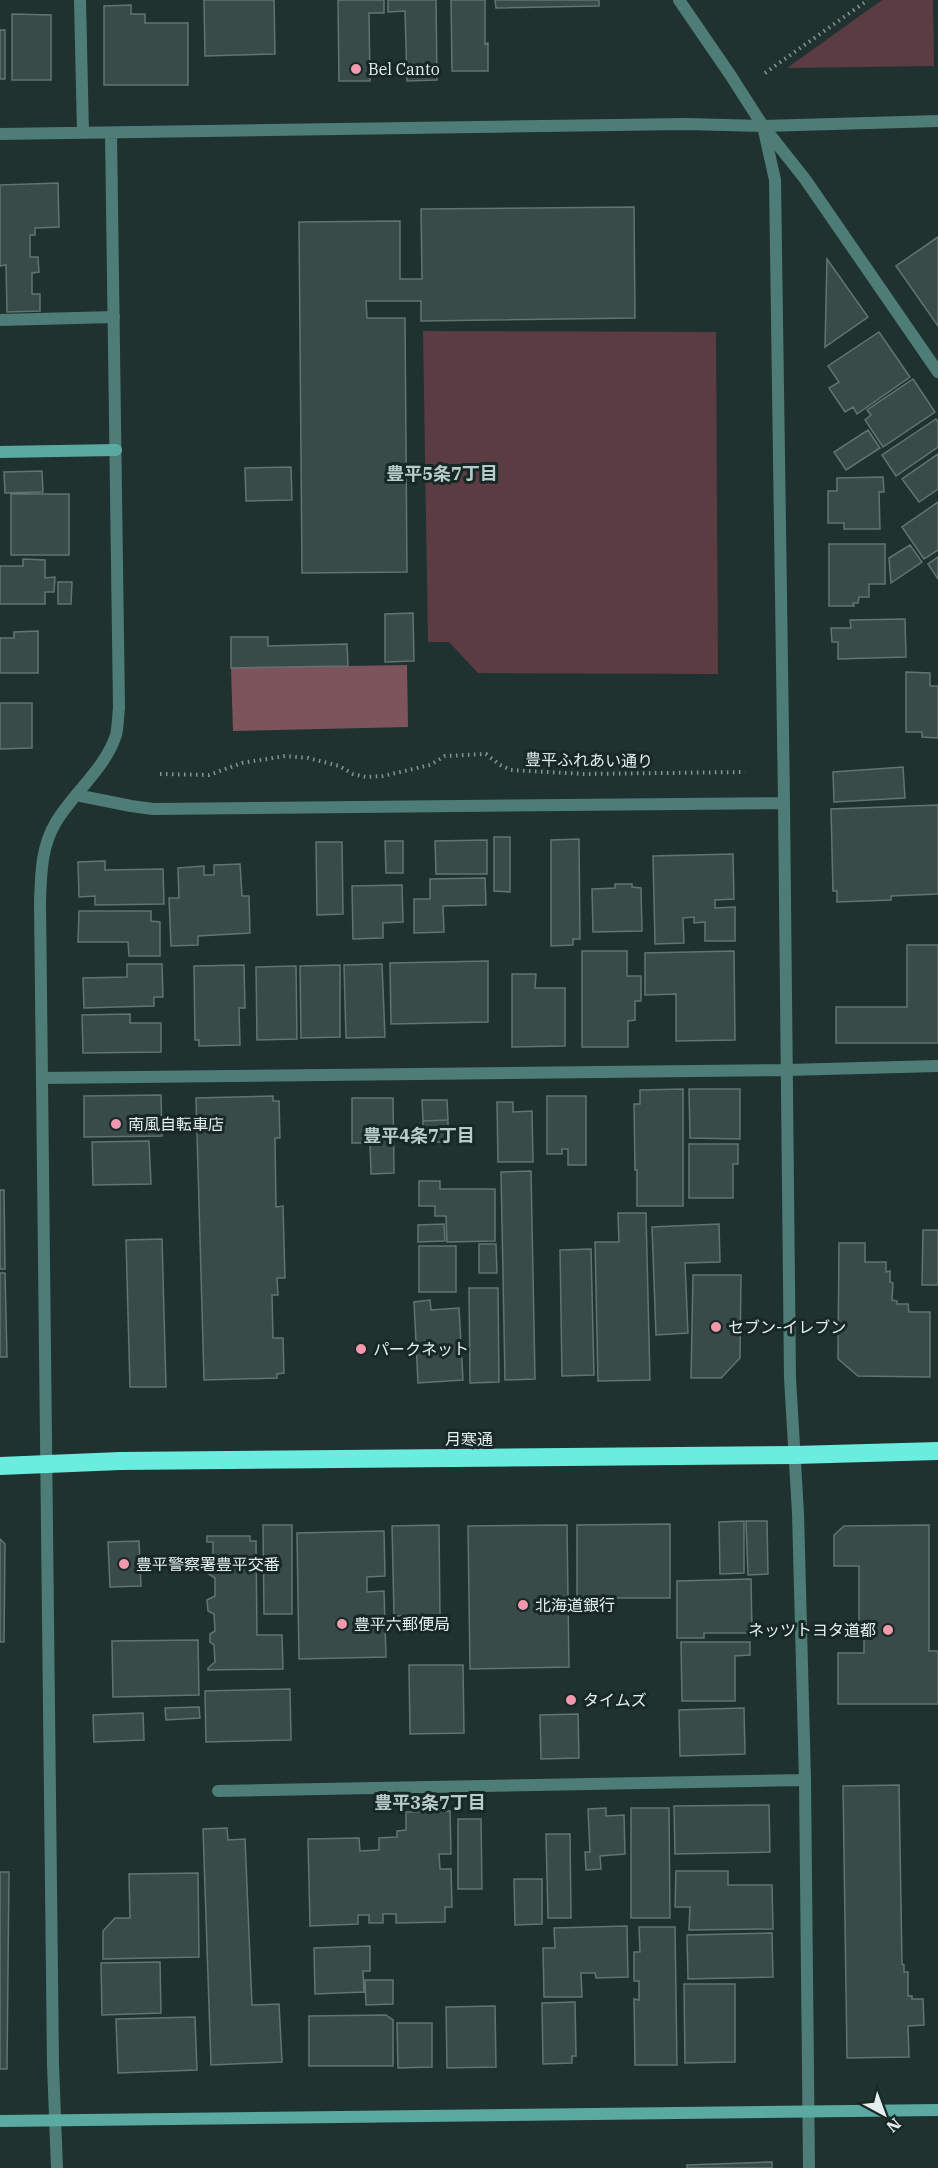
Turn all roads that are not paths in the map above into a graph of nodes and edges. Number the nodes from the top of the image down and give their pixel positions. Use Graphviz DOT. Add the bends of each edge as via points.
graph roads {
  1 [pos="80,0"];
  2 [pos="679,0"];
  3 [pos="938,121"];
  4 [pos="763,126"];
  5 [pos="83,133"];
  6 [pos="111,133"];
  7 [pos="0,134"];
  8 [pos="114,317"];
  9 [pos="0,320"];
  10 [pos="938,372"];
  11 [pos="116,450"];
  12 [pos="0,452"];
  13 [pos="76,795"];
  14 [pos="784,803"];
  15 [pos="938,1066"];
  16 [pos="787,1070"];
  17 [pos="43,1078"];
  18 [pos="938,1451"];
  19 [pos="795,1455"];
  20 [pos="0,1466"];
  21 [pos="46,1466"];
  22 [pos="805,1780"];
  23 [pos="218,1791"];
  24 [pos="938,2110"];
  25 [pos="808,2112"];
  26 [pos="54,2119"];
  27 [pos="0,2121"];
  28 [pos="57,2168"];
  29 [pos="809,2168"];
  1 -- 5 [label="street"];
  2 -- 4 [label="street"];
  3 -- 4 [label="street"];
  4 -- 6 [label="street"];
  4 -- 10 [label="street" via="805,179"];
  4 -- 14 [label="street" via="775,180"];
  5 -- 6 [label="street"];
  5 -- 7 [label="street"];
  6 -- 8 [label="street"];
  8 -- 9 [label="street"];
  8 -- 11 [label="street"];
  11 -- 12 [label="street"];
  11 -- 13 [label="street" via="116,734 106,756"];
  13 -- 14 [label="street" via="153,809"];
  13 -- 17 [label="street" via="56,822 42,862"];
  14 -- 16 [label="street"];
  15 -- 16 [label="street"];
  16 -- 17 [label="street"];
  16 -- 19 [label="street" via="790,1378"];
  17 -- 21 [label="street"];
  18 -- 19 [label="highway, 月寒通"];
  19 -- 21 [label="highway, 月寒通" via="120,1461"];
  19 -- 22 [label="street"];
  20 -- 21 [label="highway, 月寒通"];
  21 -- 26 [label="street"];
  22 -- 23 [label="street"];
  22 -- 25 [label="street"];
  24 -- 25 [label="street"];
  25 -- 26 [label="street"];
  25 -- 29 [label="street"];
  26 -- 27 [label="street"];
  26 -- 28 [label="street"];
}
